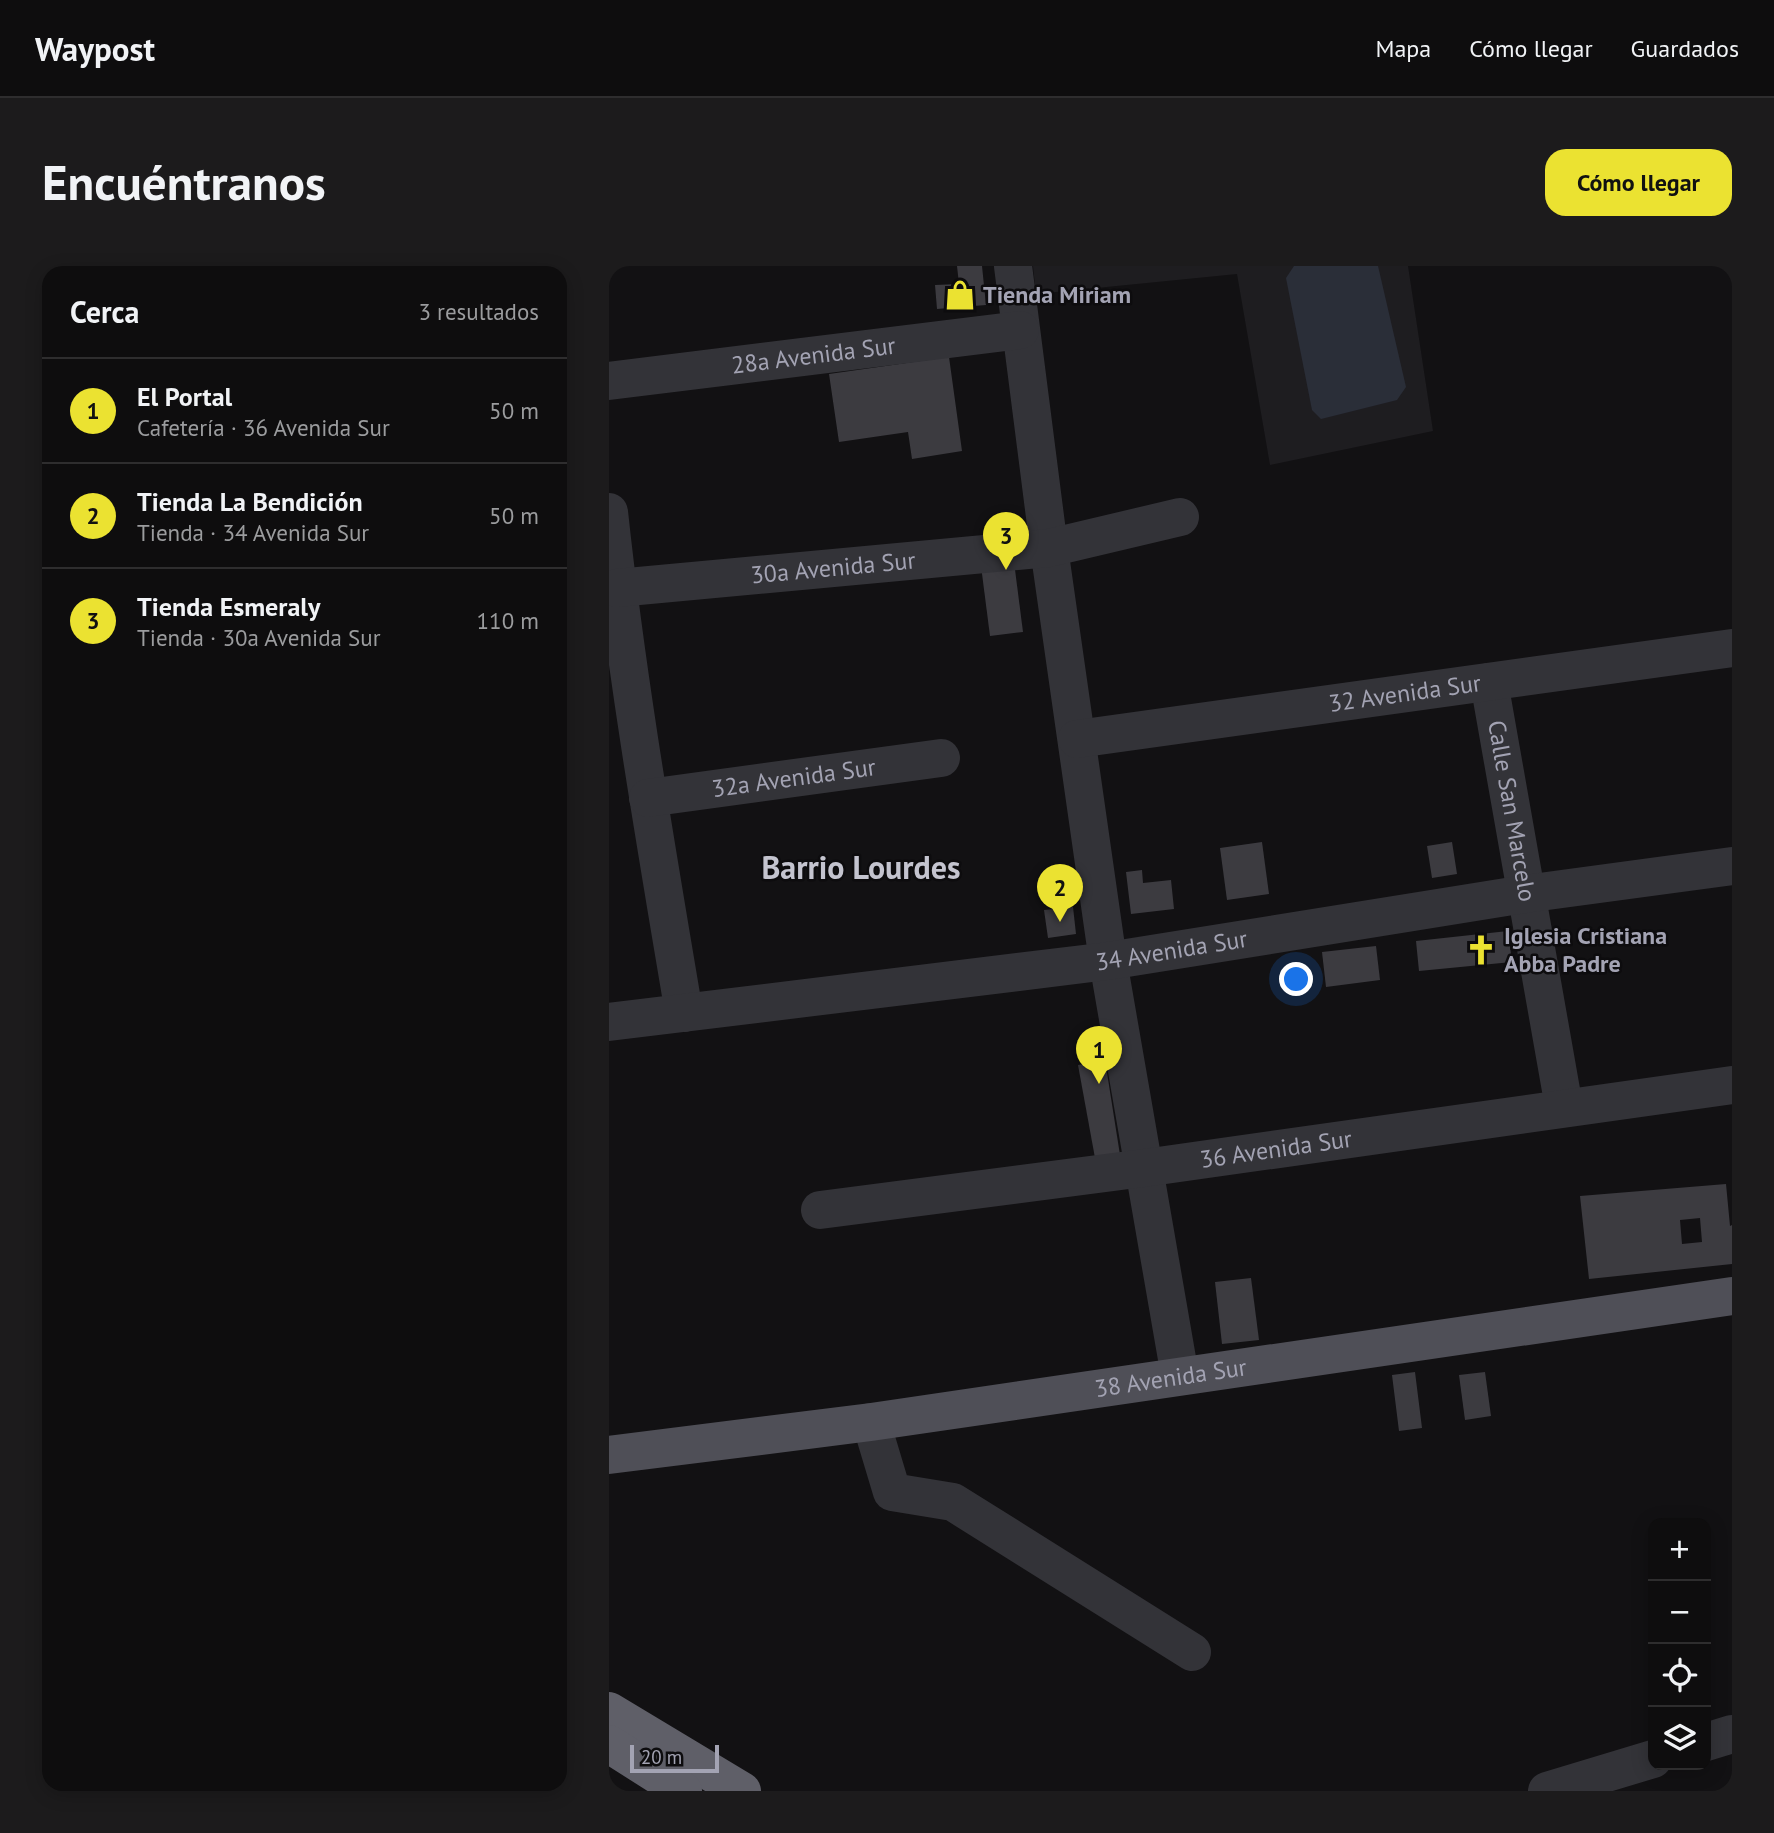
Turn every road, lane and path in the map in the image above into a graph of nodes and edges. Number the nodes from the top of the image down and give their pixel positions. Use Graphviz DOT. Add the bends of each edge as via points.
graph roads {
  1 [pos="1013,266"];
  2 [pos="1020,330"];
  3 [pos="609,381"];
  4 [pos="609,512"];
  5 [pos="1180,517"];
  6 [pos="1049,548"];
  7 [pos="617,588"];
  8 [pos="1732,648"];
  9 [pos="1489,682"];
  10 [pos="1077,739"];
  11 [pos="941,758"];
  12 [pos="648,799"];
  13 [pos="1732,866"];
  14 [pos="1525,894"];
  15 [pos="1108,961"];
  16 [pos="684,1013"];
  17 [pos="609,1022"];
  18 [pos="1732,1085"];
  19 [pos="1564,1107"];
  20 [pos="1144,1168"];
  21 [pos="820,1210"];
  22 [pos="1732,1296"];
  23 [pos="1181,1376"];
  24 [pos="871,1422"];
  25 [pos="609,1455"];
  26 [pos="1192,1652"];
  27 [pos="609,1710"];
  28 [pos="1732,1734"];
  29 [pos="1711,1740"];
  30 [pos="609,1744"];
  31 [pos="1648,1761"];
  32 [pos="683,1791"];
  33 [pos="742,1791"];
  34 [pos="1547,1791"];
  1 -- 2 [label="street"];
  2 -- 3 [label="street, 28a Avenida Sur"];
  2 -- 6 [label="street"];
  4 -- 7 [label="street"];
  5 -- 6 [label="street, 30a Avenida Sur"];
  6 -- 7 [label="street, 30a Avenida Sur"];
  6 -- 10 [label="street"];
  7 -- 12 [label="street"];
  8 -- 9 [label="street, 32 Avenida Sur"];
  9 -- 10 [label="street, 32 Avenida Sur"];
  9 -- 14 [label="street, Calle San Marcelo"];
  10 -- 15 [label="street"];
  11 -- 12 [label="street, 32a Avenida Sur"];
  12 -- 16 [label="street"];
  13 -- 14 [label="street, 34 Avenida Sur"];
  14 -- 15 [label="street, 34 Avenida Sur"];
  14 -- 19 [label="street, Calle San Marcelo"];
  15 -- 16 [label="street, 34 Avenida Sur"];
  15 -- 20 [label="street"];
  16 -- 17 [label="street, 34 Avenida Sur"];
  18 -- 19 [label="street, 36 Avenida Sur"];
  19 -- 20 [label="street, 36 Avenida Sur"];
  20 -- 21 [label="street, 36 Avenida Sur"];
  20 -- 23 [label="street"];
  22 -- 23 [label="main road, 38 Avenida Sur"];
  23 -- 24 [label="main road, 38 Avenida Sur"];
  24 -- 25 [label="main road, 38 Avenida Sur"];
  24 -- 26 [label="street" via="892,1492 953,1502"];
  27 -- 33 [label="highway"];
  28 -- 29 [label="street"];
  30 -- 32 [label="highway"];
  31 -- 34 [label="street"];
}
